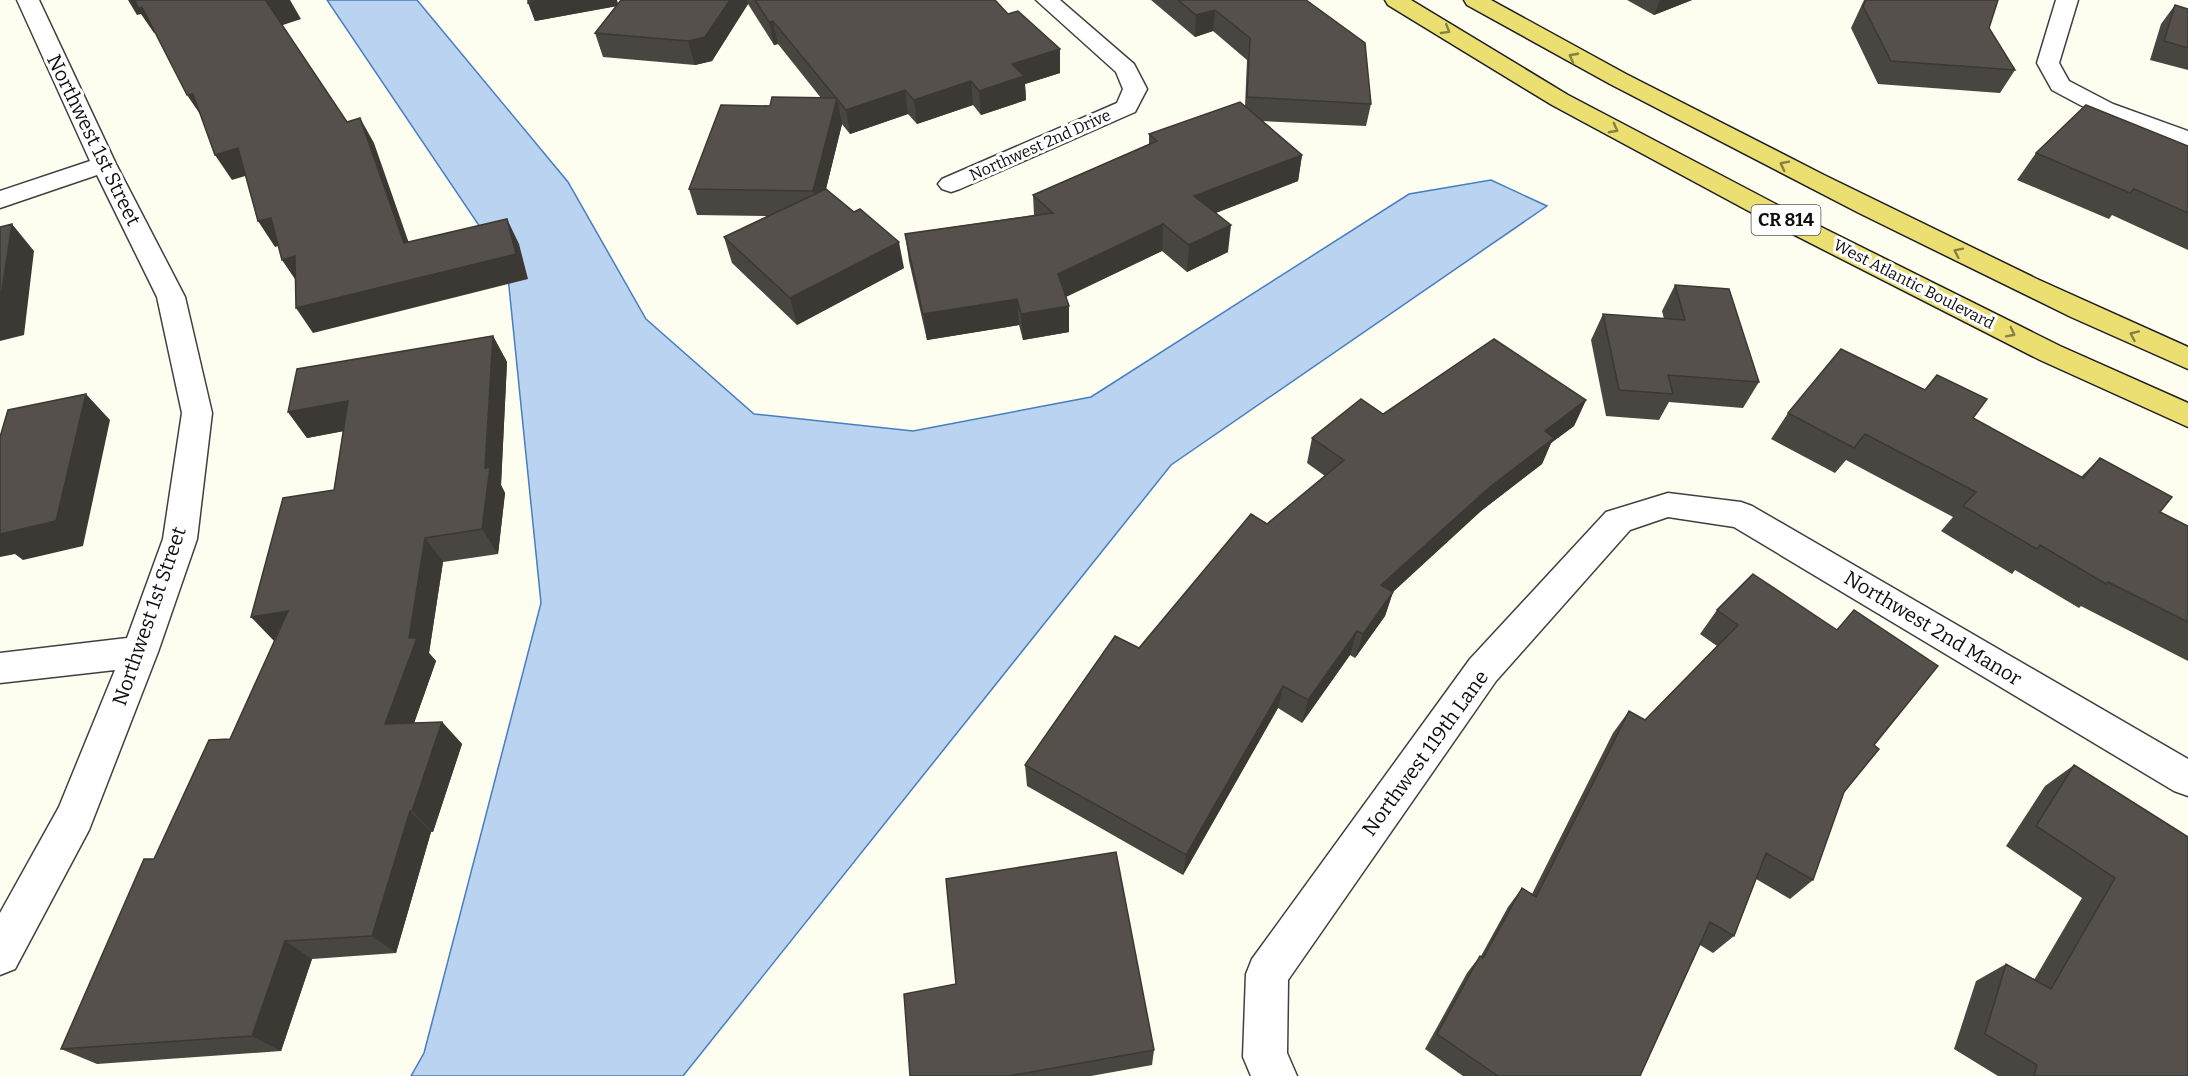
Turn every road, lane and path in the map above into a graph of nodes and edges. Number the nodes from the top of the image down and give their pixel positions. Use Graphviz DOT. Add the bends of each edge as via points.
graph roads {
  1 [pos="28,0"];
  2 [pos="1047,0"];
  3 [pos="1396,0"];
  4 [pos="1475,0"];
  5 [pos="2067,0"];
  6 [pos="2188,140"];
  7 [pos="104,164"];
  8 [pos="951,184"];
  9 [pos="0,200"];
  10 [pos="2188,359"];
  11 [pos="2188,416"];
  12 [pos="1668,505"];
  13 [pos="140,652"];
  14 [pos="0,668"];
  15 [pos="2188,779"];
  16 [pos="0,954"];
  17 [pos="1270,1066"];
  1 -- 7 [label="street, Northwest 1st Street"];
  2 -- 8 [label="street, Northwest 2nd Drive" via="1126,69 1135,89 1127,107"];
  3 -- 11 [label="main road, West Atlantic Boulevard / CR 814, one-way" via="1560,100 1778,216 2050,353"];
  10 -- 4 [label="main road, CR 814, one-way" via="1878,213 1566,53"];
  5 -- 6 [label="street" via="2048,63 2060,86 2105,109"];
  7 -- 9 [label="street"];
  7 -- 13 [label="street, Northwest 1st Street" via="171,297 197,413 180,539"];
  12 -- 15 [label="street, Northwest 2nd Manor" via="1741,515"];
  12 -- 17 [label="street, Northwest 119th Lane" via="1618,521 1483,670 1267,974"];
  13 -- 14 [label="street"];
  13 -- 16 [label="street, Northwest 1st Street" via="75,817"];
}
